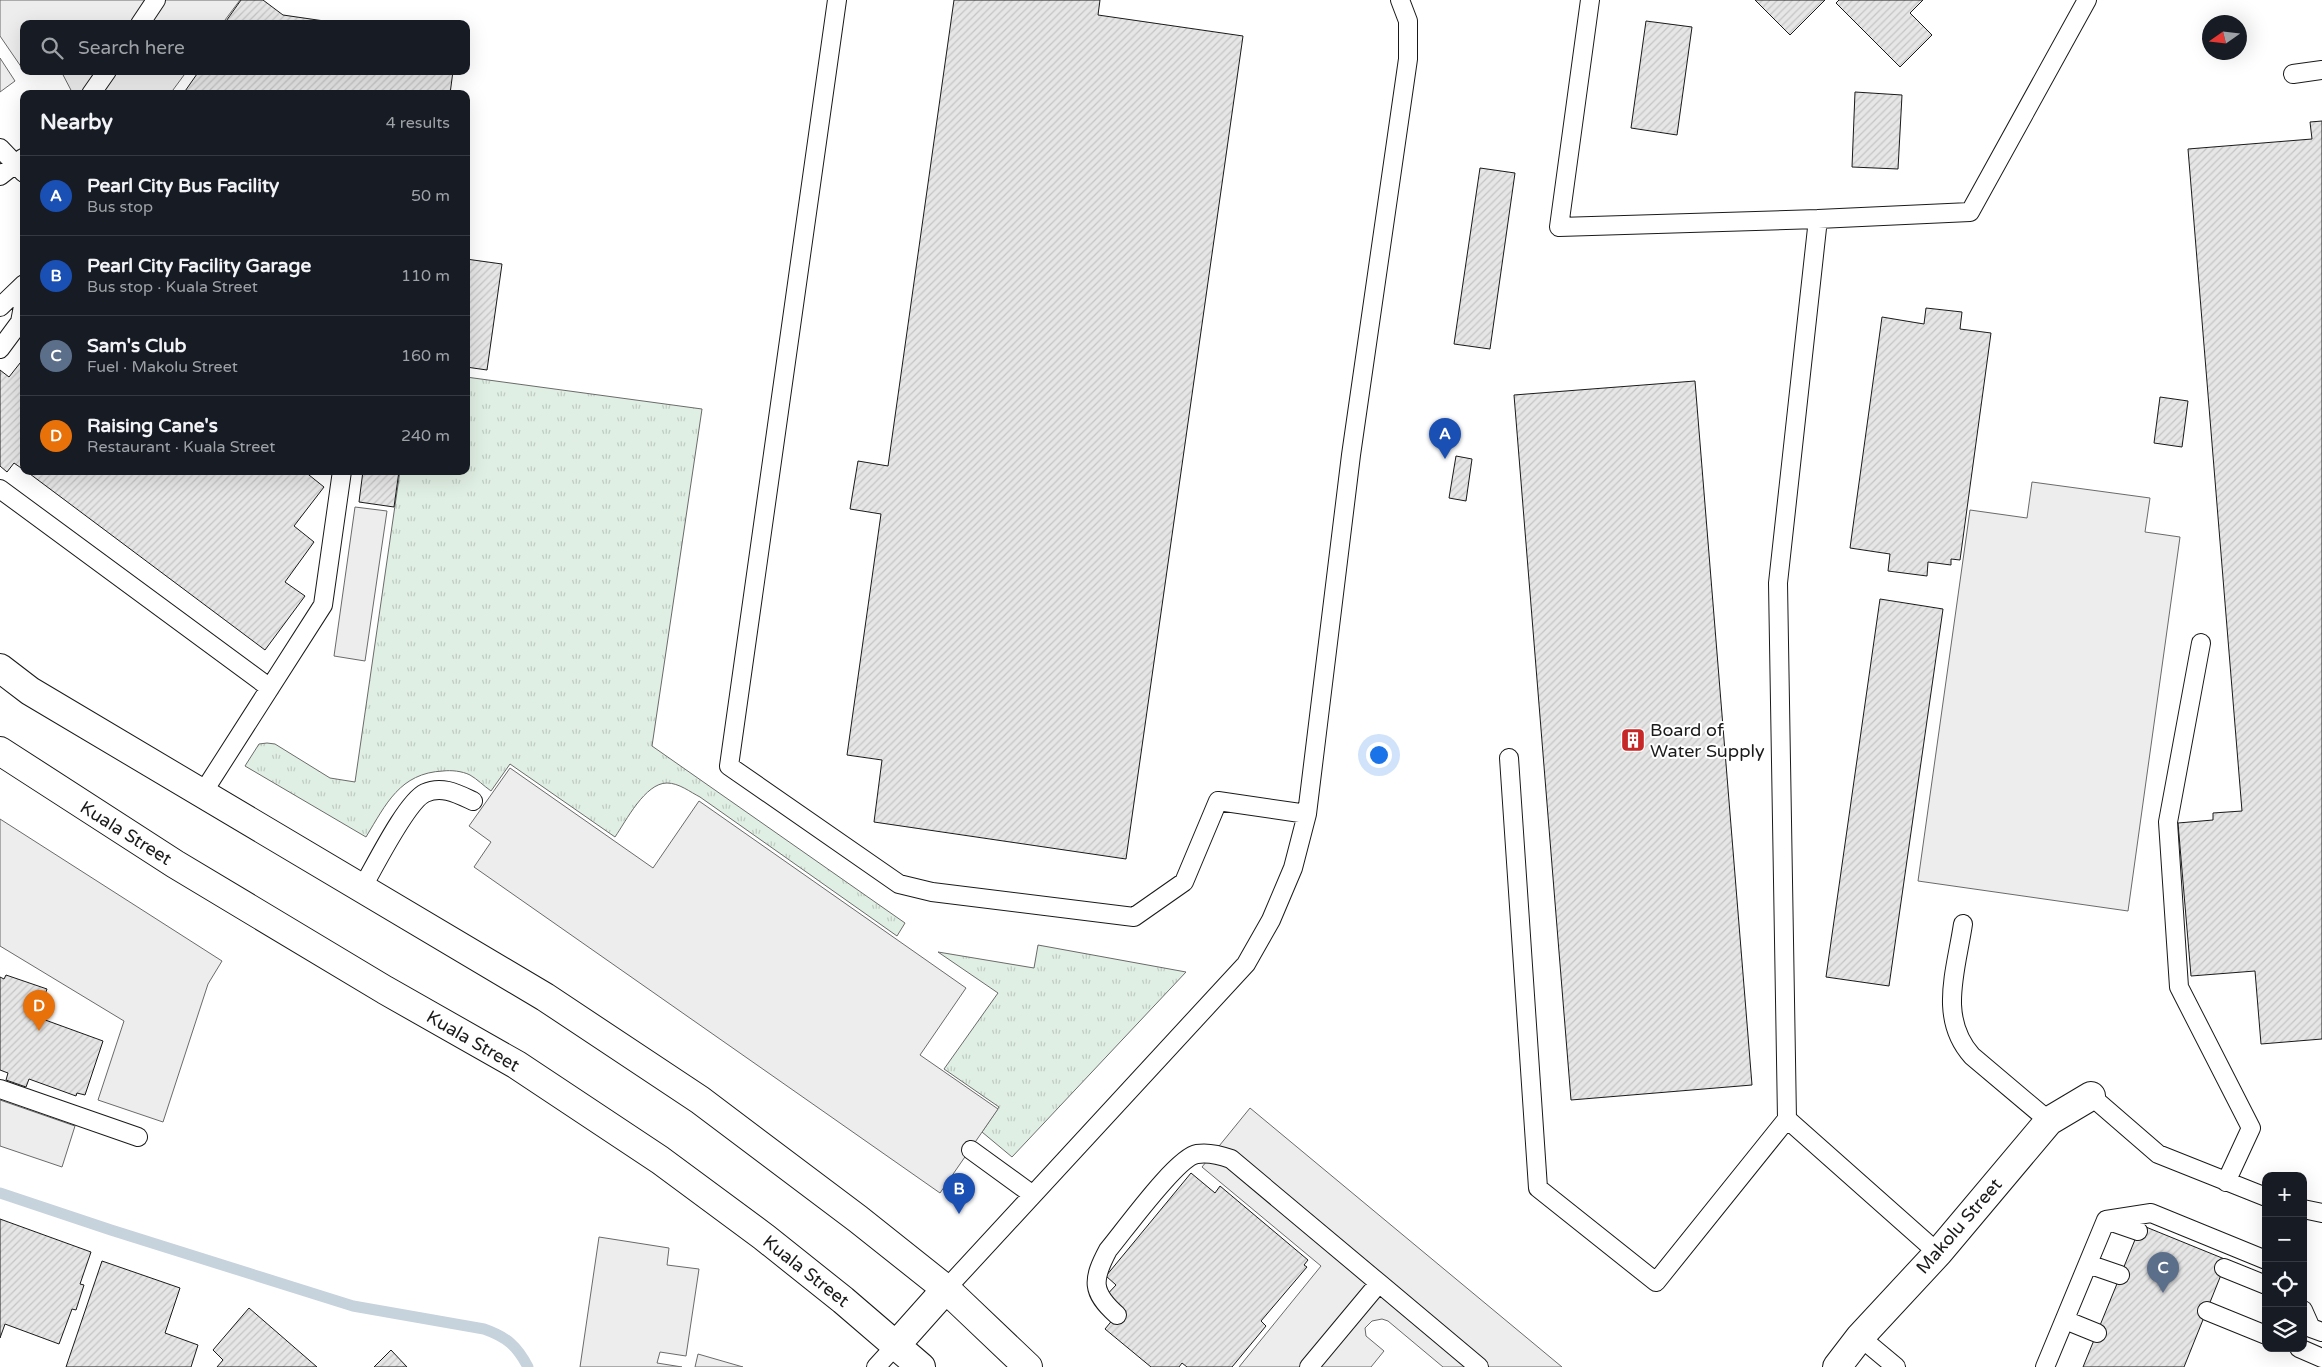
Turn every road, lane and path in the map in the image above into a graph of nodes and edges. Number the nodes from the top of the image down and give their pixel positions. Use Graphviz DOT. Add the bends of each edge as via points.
graph roads {
  1 [pos="156,0"];
  2 [pos="837,0"];
  3 [pos="1400,0"];
  4 [pos="1590,0"];
  5 [pos="2087,0"];
  6 [pos="143,20"];
  7 [pos="2322,70"];
  8 [pos="2293,74"];
  9 [pos="104,75"];
  10 [pos="94,90"];
  11 [pos="0,148"];
  12 [pos="20,164"];
  13 [pos="20,166"];
  14 [pos="0,176"];
  15 [pos="1818,219"];
  16 [pos="20,288"];
  17 [pos="0,307"];
  18 [pos="20,322"];
  19 [pos="0,349"];
  20 [pos="341,475"];
  21 [pos="0,488"];
  22 [pos="2202,643"];
  23 [pos="0,668"];
  24 [pos="270,688"];
  25 [pos="0,751"];
  26 [pos="1509,758"];
  27 [pos="202,794"];
  28 [pos="473,801"];
  29 [pos="1306,814"];
  30 [pos="362,888"];
  31 [pos="1962,924"];
  32 [pos="0,1089"];
  33 [pos="2091,1096"];
  34 [pos="1787,1119"];
  35 [pos="2049,1121"];
  36 [pos="138,1137"];
  37 [pos="971,1150"];
  38 [pos="2226,1182"];
  39 [pos="1032,1195"];
  40 [pos="2262,1196"];
  41 [pos="2307,1210"];
  42 [pos="2322,1213"];
  43 [pos="2106,1220"];
  44 [pos="2138,1231"];
  45 [pos="1938,1253"];
  46 [pos="2262,1258"];
  47 [pos="2088,1264"];
  48 [pos="2224,1268"];
  49 [pos="2120,1276"];
  50 [pos="1379,1283"];
  51 [pos="2262,1283"];
  52 [pos="946,1289"];
  53 [pos="2207,1311"];
  54 [pos="1117,1315"];
  55 [pos="2307,1318"];
  56 [pos="2065,1320"];
  57 [pos="2322,1332"];
  58 [pos="2097,1333"];
  59 [pos="2262,1333"];
  60 [pos="1860,1337"];
  61 [pos="897,1344"];
  62 [pos="2307,1351"];
  63 [pos="2322,1358"];
  64 [pos="876,1367"];
  65 [pos="921,1367"];
  66 [pos="1028,1367"];
  67 [pos="1309,1367"];
  68 [pos="1479,1367"];
  69 [pos="1837,1367"];
  70 [pos="1896,1367"];
  71 [pos="2045,1367"];
  1 -- 6 [label="lane"];
  2 -- 29 [label="lane" via="729,766 899,884 932,892 1134,917 1184,882 1218,801"];
  3 -- 29 [label="lane" via="1408,21 1408,59 1351,454"];
  4 -- 15 [label="lane" via="1559,226"];
  5 -- 15 [label="lane" via="1970,212"];
  7 -- 8 [label="lane"];
  9 -- 10 [label="lane"];
  11 -- 12 [label="lane"];
  13 -- 14 [label="lane"];
  15 -- 34 [label="lane" via="1778,583"];
  16 -- 17 [label="lane"];
  18 -- 19 [label="lane"];
  20 -- 24 [label="lane" via="323,604"];
  21 -- 24 [label="lane"];
  22 -- 38 [label="lane" via="2168,822 2179,987 2251,1128"];
  23 -- 27 [label="main road" via="30,690"];
  24 -- 27 [label="lane"];
  25 -- 61 [label="main road, Kuala Street" via="191,874 525,1070 716,1201"];
  26 -- 34 [label="lane" via="1538,1188 1656,1282"];
  27 -- 30 [label="main road"];
  28 -- 30 [label="lane" via="449,790 425,793 416,800"];
  29 -- 39 [label="lane" via="1293,868 1271,920 1246,964"];
  30 -- 52 [label="main road" via="545,997 700,1100 858,1218"];
  31 -- 35 [label="lane" via="1952,997 1954,1029 1972,1056"];
  32 -- 36 [label="lane"];
  33 -- 35 [label="main road, Makolu Street"];
  33 -- 38 [label="lane" via="2158,1154"];
  34 -- 45 [label="lane"];
  35 -- 45 [label="main road, Makolu Street"];
  37 -- 39 [label="lane"];
  38 -- 40 [label="lane"];
  39 -- 52 [label="lane"];
  41 -- 42 [label="lane"];
  43 -- 44 [label="lane"];
  43 -- 46 [label="lane" via="2152,1213"];
  43 -- 47 [label="lane"];
  45 -- 60 [label="main road, Makolu Street"];
  47 -- 49 [label="lane"];
  47 -- 56 [label="lane"];
  48 -- 51 [label="lane"];
  50 -- 54 [label="lane" via="1231,1159 1214,1153 1195,1154 1179,1164 1108,1250 1100,1265 1097,1285 1102,1301"];
  50 -- 67 [label="lane"];
  50 -- 68 [label="lane"];
  52 -- 61 [label="main road"];
  52 -- 66 [label="main road"];
  53 -- 59 [label="lane"];
  55 -- 57 [label="lane" via="2312,1328"];
  56 -- 58 [label="lane"];
  56 -- 71 [label="lane"];
  60 -- 69 [label="main road, Makolu Street"];
  60 -- 70 [label="lane"];
  61 -- 64 [label="lane"];
  61 -- 65 [label="main road, Kuala Street"];
  62 -- 63 [label="lane"];
}
